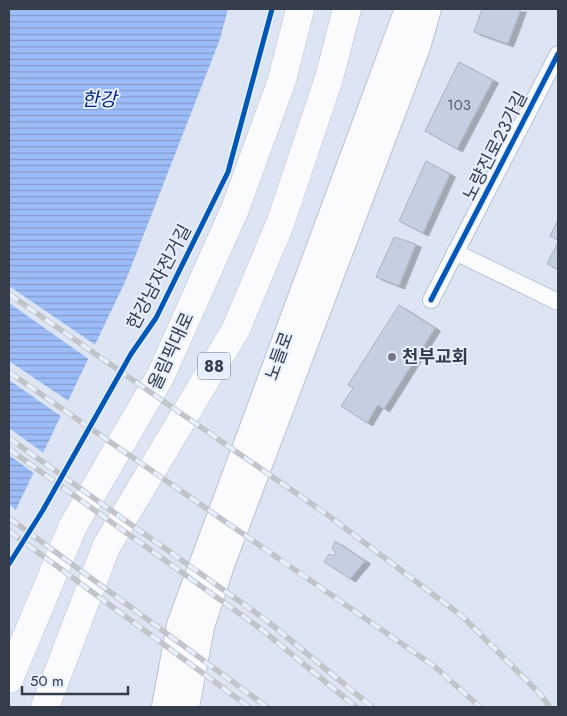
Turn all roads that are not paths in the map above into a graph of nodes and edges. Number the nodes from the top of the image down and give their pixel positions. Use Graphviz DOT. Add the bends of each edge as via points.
graph roads {
  1 [pos="300,9"];
  2 [pos="336,9"];
  3 [pos="347,9"];
  4 [pos="408,9"];
  5 [pos="428,9"];
  6 [pos="438,9"];
  7 [pos="417,47"];
  8 [pos="558,54"];
  9 [pos="315,121"];
  10 [pos="455,252"];
  11 [pos="431,300"];
  12 [pos="558,302"];
  13 [pos="9,679"];
  14 [pos="50,699"];
  15 [pos="165,707"];
  16 [pos="186,707"];
  1 -- 13 [label="highway, 올림픽대로 / 88" via="282,80 235,209 161,375 73,526"];
  2 -- 9 [label="highway, 88"];
  3 -- 9 [label="highway, 88"];
  4 -- 15 [label="main road, 노들로" via="180,625"];
  5 -- 7 [label="main road, 노들로"];
  6 -- 7 [label="main road"];
  7 -- 16 [label="main road, 노들로" via="220,565 201,627"];
  8 -- 10 [label="street, 노량진로23가길"];
  9 -- 14 [label="highway, 88" via="280,224 236,329 106,547"];
  10 -- 11 [label="street, 노량진로23가길"];
  10 -- 12 [label="street"];
}
